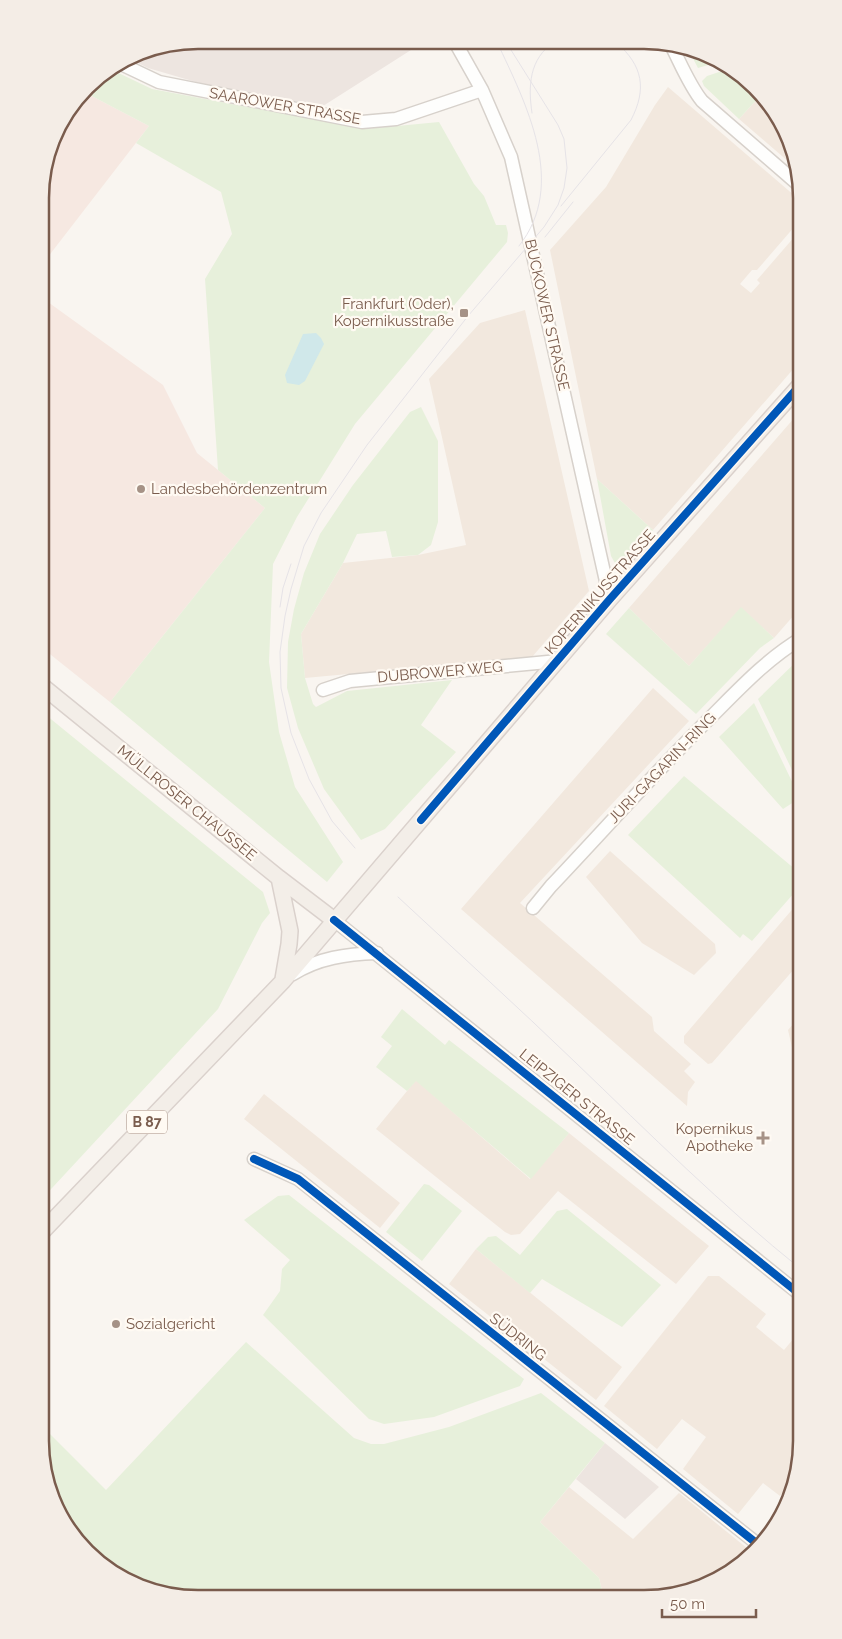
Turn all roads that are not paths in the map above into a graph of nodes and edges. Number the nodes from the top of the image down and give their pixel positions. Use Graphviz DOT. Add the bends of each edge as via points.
graph roads {
  1 [pos="459,49"];
  2 [pos="675,52"];
  3 [pos="127,67"];
  4 [pos="482,90"];
  5 [pos="792,179"];
  6 [pos="793,394"];
  7 [pos="610,599"];
  8 [pos="793,643"];
  9 [pos="558,661"];
  10 [pos="323,690"];
  11 [pos="49,691"];
  12 [pos="279,878"];
  13 [pos="533,908"];
  14 [pos="334,920"];
  15 [pos="376,954"];
  16 [pos="283,980"];
  17 [pos="254,1159"];
  18 [pos="49,1225"];
  19 [pos="793,1289"];
  20 [pos="754,1542"];
  1 -- 4 [label="street, BUCKOWER STRASSE"];
  2 -- 5 [label="street" via="692,89 702,101"];
  3 -- 4 [label="street, SAAROWER STRASSE" via="159,82 362,122 396,119"];
  4 -- 7 [label="street, BUCKOWER STRASSE" via="511,157"];
  6 -- 7 [label="main road, KOPERNIKUSSTRASSE"];
  7 -- 9 [label="main road, KOPERNIKUSSTRASSE"];
  8 -- 13 [label="street, JURI-GAGARIN-RING" via="702,725"];
  9 -- 10 [label="street, DUBROWER WEG" via="350,681"];
  9 -- 14 [label="main road, KOPERNIKUSSTRASSE"];
  11 -- 12 [label="main road, MÜLLROSER CHAUSSEE"];
  12 -- 14 [label="main road, MÜLLROSER CHAUSSEE"];
  12 -- 16 [label="main road" via="290,931"];
  14 -- 15 [label="street, LEIPZIGER STRASSE"];
  14 -- 16 [label="main road, B 87"];
  15 -- 16 [label="street" via="352,954 307,965"];
  15 -- 19 [label="street, LEIPZIGER STRASSE"];
  16 -- 18 [label="main road, B 87"];
  17 -- 20 [label="street, SÜDRING" via="298,1180"];
}
